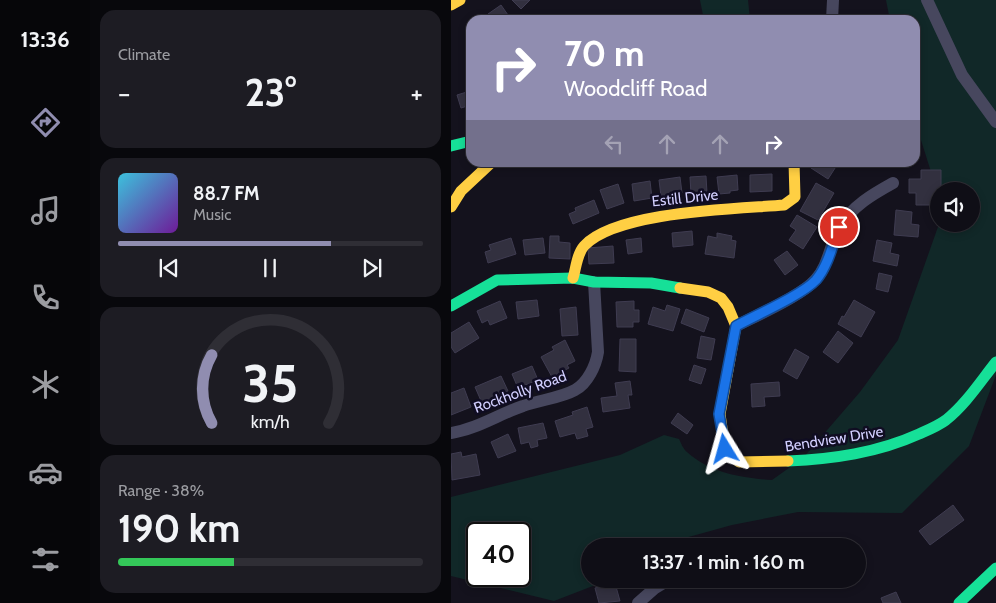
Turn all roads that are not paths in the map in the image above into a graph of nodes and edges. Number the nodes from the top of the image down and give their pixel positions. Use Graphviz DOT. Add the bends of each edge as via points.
graph roads {
  1 [pos="460,0"];
  2 [pos="833,0"];
  3 [pos="927,0"];
  4 [pos="451,5"];
  5 [pos="832,15"];
  6 [pos="996,122"];
  7 [pos="466,142"];
  8 [pos="451,146"];
  9 [pos="487,167"];
  10 [pos="794,167"];
  11 [pos="893,183"];
  12 [pos="451,207"];
  13 [pos="573,278"];
  14 [pos="594,282"];
  15 [pos="451,306"];
  16 [pos="736,326"];
  17 [pos="996,362"];
  18 [pos="451,433"];
  19 [pos="996,568"];
  20 [pos="655,588"];
  21 [pos="638,603"];
  22 [pos="959,603"];
  1 -- 4 [label="street"];
  2 -- 5 [label="street"];
  3 -- 6 [label="street" via="962,75"];
  7 -- 8 [label="street"];
  9 -- 12 [label="street" via="461,191"];
  10 -- 13 [label="street, Estill Drive" via="795,197 784,205 651,217 612,227 582,247"];
  11 -- 16 [label="street" via="851,210 839,227 816,280"];
  13 -- 14 [label="street"];
  13 -- 15 [label="street" via="497,280"];
  14 -- 16 [label="street" via="651,283 708,292 721,298"];
  14 -- 18 [label="street, Rockholly Road" via="598,352 597,361 585,382 576,390"];
  16 -- 17 [label="street, Bendview Drive" via="719,414 725,449 739,462 795,462 880,450 945,421"];
  19 -- 22 [label="street"];
  20 -- 21 [label="street"];
}
